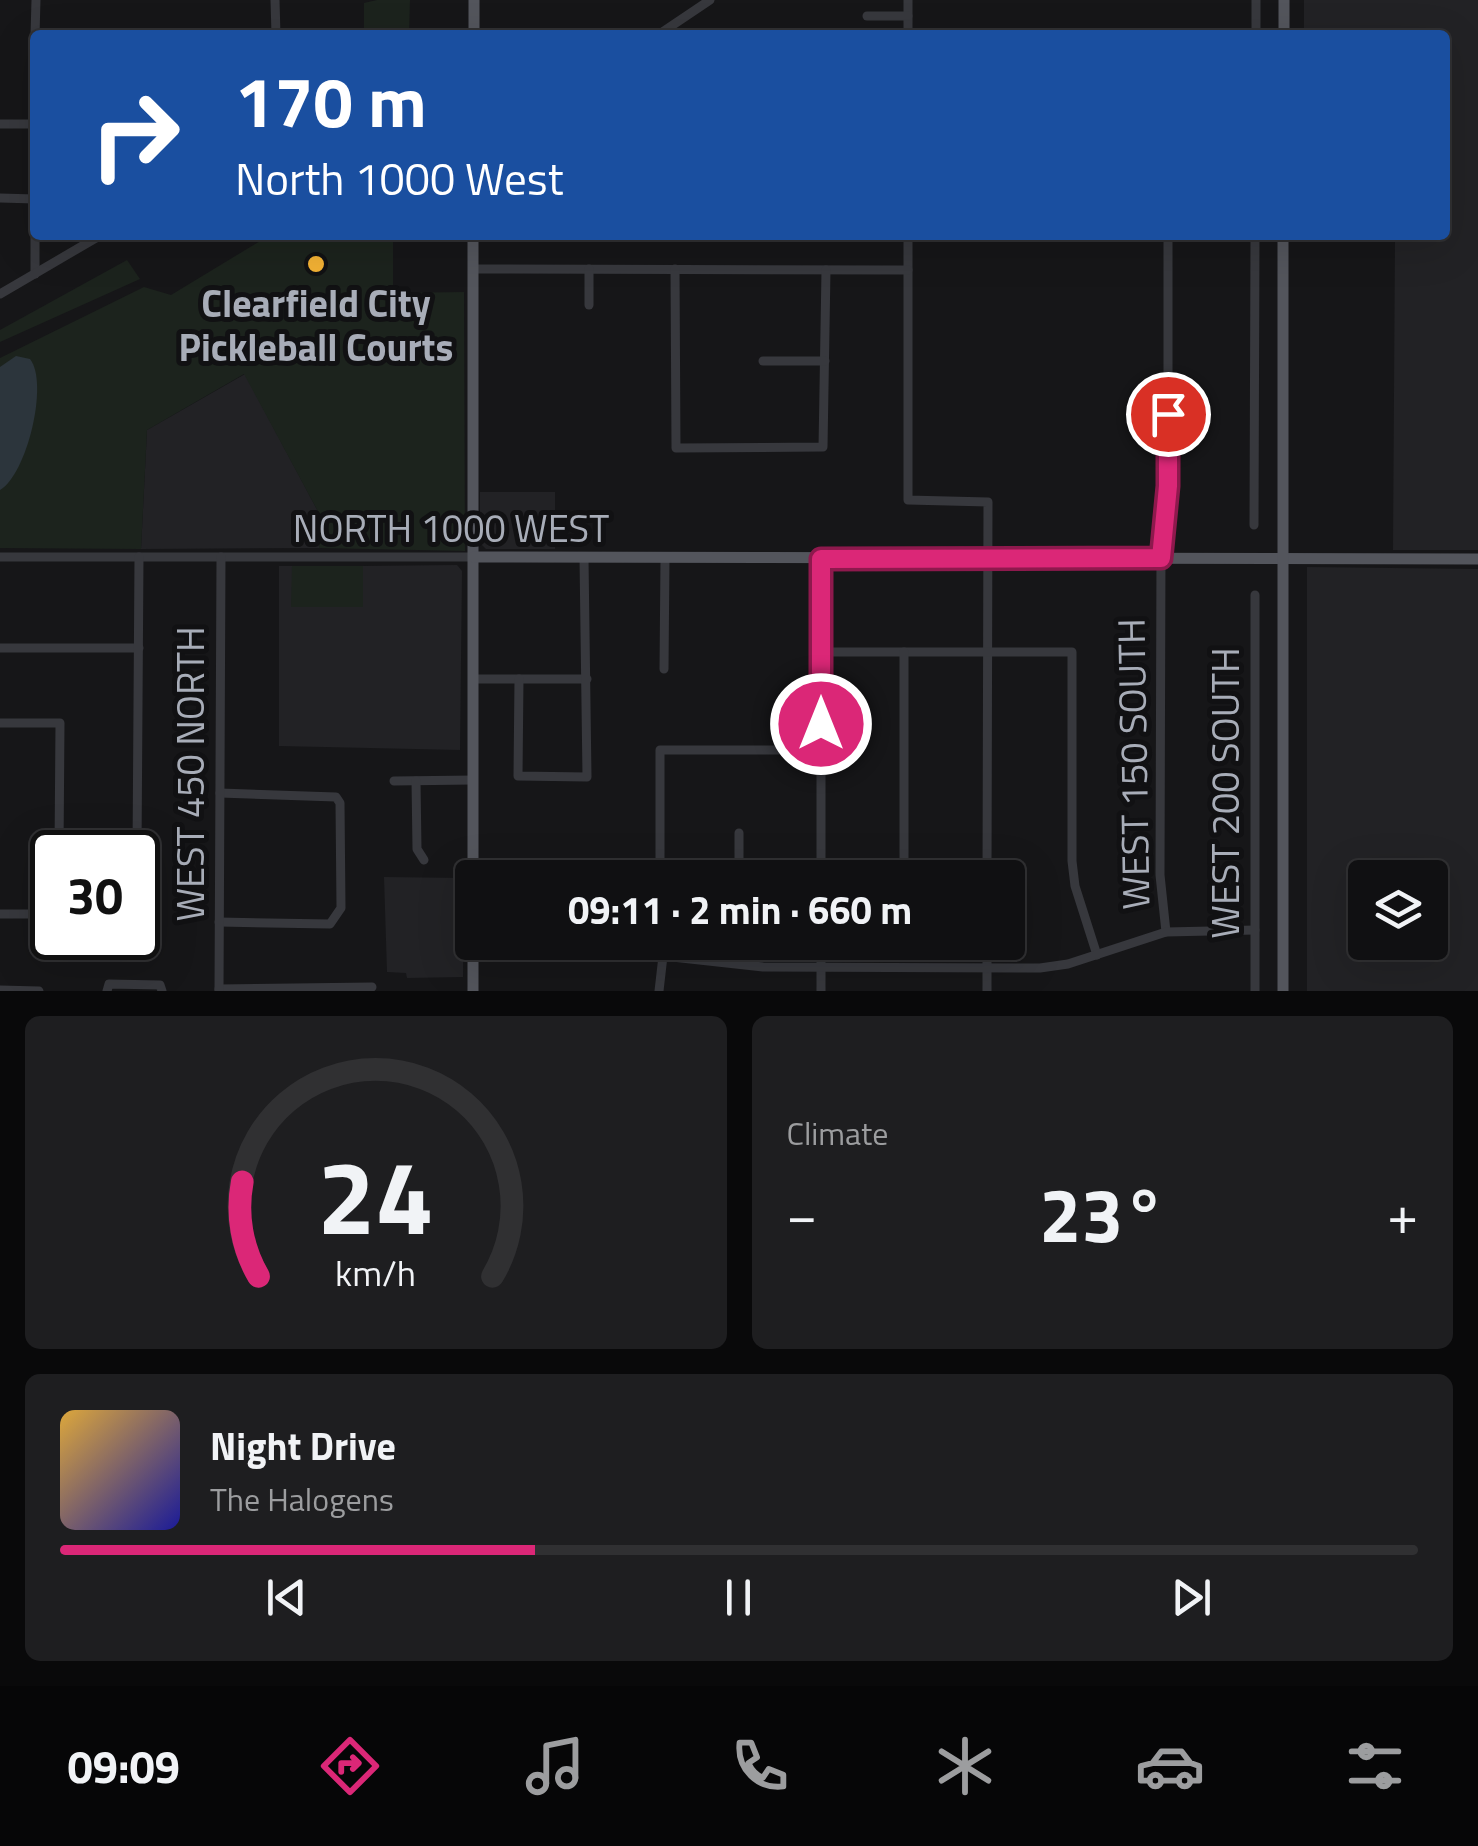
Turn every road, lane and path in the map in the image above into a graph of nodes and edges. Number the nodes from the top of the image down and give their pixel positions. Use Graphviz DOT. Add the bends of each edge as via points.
graph roads {
  1 [pos="36,0"];
  2 [pos="276,0"];
  3 [pos="474,0"];
  4 [pos="710,0"];
  5 [pos="908,0"];
  6 [pos="1256,0"];
  7 [pos="1284,0"];
  8 [pos="868,16"];
  9 [pos="908,16"];
  10 [pos="678,22"];
  11 [pos="36,30"];
  12 [pos="276,30"];
  13 [pos="474,30"];
  14 [pos="666,30"];
  15 [pos="684,30"];
  16 [pos="908,30"];
  17 [pos="1256,30"];
  18 [pos="1284,30"];
  19 [pos="0,124"];
  20 [pos="30,124"];
  21 [pos="0,198"];
  22 [pos="30,198"];
  23 [pos="35,240"];
  24 [pos="93,240"];
  25 [pos="474,240"];
  26 [pos="908,240"];
  27 [pos="1168,240"];
  28 [pos="1255,240"];
  29 [pos="1284,240"];
  30 [pos="474,269"];
  31 [pos="589,269"];
  32 [pos="674,269"];
  33 [pos="826,270"];
  34 [pos="908,270"];
  35 [pos="35,274"];
  36 [pos="0,294"];
  37 [pos="589,305"];
  38 [pos="763,361"];
  39 [pos="825,361"];
  40 [pos="1254,525"];
  41 [pos="0,557"];
  42 [pos="139,557"];
  43 [pos="220,557"];
  44 [pos="474,558"];
  45 [pos="584,558"];
  46 [pos="665,558"];
  47 [pos="987,558"];
  48 [pos="1161,558"];
  49 [pos="821,559"];
  50 [pos="1282,559"];
  51 [pos="1478,559"];
  52 [pos="1255,595"];
  53 [pos="0,648"];
  54 [pos="138,648"];
  55 [pos="821,652"];
  56 [pos="904,652"];
  57 [pos="987,652"];
  58 [pos="664,669"];
  59 [pos="474,679"];
  60 [pos="519,679"];
  61 [pos="586,679"];
  62 [pos="0,723"];
  63 [pos="821,750"];
  64 [pos="474,780"];
  65 [pos="394,781"];
  66 [pos="416,781"];
  67 [pos="220,793"];
  68 [pos="59,830"];
  69 [pos="137,830"];
  70 [pos="740,833"];
  71 [pos="424,860"];
  72 [pos="474,860"];
  73 [pos="660,860"];
  74 [pos="739,860"];
  75 [pos="822,860"];
  76 [pos="904,860"];
  77 [pos="987,860"];
  78 [pos="0,914"];
  79 [pos="30,914"];
  80 [pos="220,922"];
  81 [pos="1255,930"];
  82 [pos="1166,932"];
  83 [pos="1097,955"];
  84 [pos="473,960"];
  85 [pos="662,960"];
  86 [pos="699,960"];
  87 [pos="822,960"];
  88 [pos="987,960"];
  89 [pos="822,967"];
  90 [pos="987,968"];
  91 [pos="372,987"];
  92 [pos="108,988"];
  93 [pos="161,988"];
  94 [pos="0,990"];
  95 [pos="219,990"];
  96 [pos="39,991"];
  97 [pos="473,991"];
  98 [pos="658,991"];
  99 [pos="822,991"];
  100 [pos="987,991"];
  101 [pos="1254,991"];
  102 [pos="1282,991"];
  1 -- 11 [label="street"];
  2 -- 12 [label="street"];
  3 -- 13 [label="main road"];
  4 -- 10 [label="street"];
  5 -- 9 [label="street"];
  6 -- 17 [label="street"];
  7 -- 18 [label="main road"];
  8 -- 9 [label="street"];
  9 -- 16 [label="street"];
  10 -- 14 [label="street"];
  10 -- 15 [label="street"];
  19 -- 20 [label="street"];
  21 -- 22 [label="street"];
  23 -- 35 [label="street"];
  24 -- 35 [label="street"];
  25 -- 30 [label="main road"];
  26 -- 34 [label="street"];
  27 -- 48 [label="street, WEST 150 SOUTH" via="1168,486"];
  28 -- 40 [label="street"];
  29 -- 50 [label="main road"];
  30 -- 31 [label="street"];
  30 -- 44 [label="main road"];
  31 -- 32 [label="street"];
  31 -- 37 [label="street"];
  32 -- 33 [label="street"];
  32 -- 39 [label="street" via="676,448 823,446"];
  33 -- 34 [label="street"];
  33 -- 39 [label="street"];
  34 -- 47 [label="street" via="908,500 988,502"];
  35 -- 36 [label="street"];
  38 -- 39 [label="street"];
  41 -- 42 [label="street, NORTH 1000 WEST"];
  42 -- 43 [label="street, NORTH 1000 WEST"];
  42 -- 54 [label="street"];
  43 -- 44 [label="street, NORTH 1000 WEST"];
  43 -- 67 [label="street, WEST 450 NORTH"];
  44 -- 45 [label="main road, NORTH 1000 WEST"];
  44 -- 59 [label="main road"];
  45 -- 46 [label="main road, NORTH 1000 WEST"];
  45 -- 61 [label="street"];
  46 -- 49 [label="main road, NORTH 1000 WEST"];
  46 -- 58 [label="street"];
  47 -- 48 [label="main road, NORTH 1000 WEST"];
  47 -- 49 [label="main road, NORTH 1000 WEST"];
  47 -- 57 [label="street"];
  48 -- 50 [label="main road, NORTH 1000 WEST"];
  48 -- 82 [label="street, WEST 150 SOUTH" via="1160,876"];
  49 -- 55 [label="street"];
  50 -- 51 [label="main road, NORTH 1000 WEST"];
  50 -- 102 [label="main road"];
  52 -- 81 [label="street, WEST 200 SOUTH"];
  53 -- 54 [label="street"];
  54 -- 69 [label="street"];
  55 -- 56 [label="street"];
  55 -- 63 [label="street"];
  56 -- 57 [label="street"];
  56 -- 76 [label="street"];
  57 -- 77 [label="street"];
  57 -- 83 [label="street" via="1072,652 1072,861"];
  59 -- 60 [label="street"];
  59 -- 64 [label="main road"];
  60 -- 61 [label="street"];
  60 -- 61 [label="street" via="518,776 586,778"];
  62 -- 68 [label="street" via="60,724"];
  63 -- 73 [label="street" via="660,750"];
  63 -- 75 [label="street"];
  64 -- 66 [label="street"];
  64 -- 72 [label="main road"];
  65 -- 66 [label="street"];
  66 -- 71 [label="street" via="417,849"];
  67 -- 80 [label="street, WEST 450 NORTH"];
  67 -- 80 [label="street" via="336,797 340,821 337,919"];
  70 -- 74 [label="street"];
  78 -- 79 [label="street"];
  80 -- 95 [label="street, WEST 450 NORTH"];
  81 -- 82 [label="street"];
  81 -- 101 [label="street, WEST 200 SOUTH"];
  82 -- 83 [label="street"];
  83 -- 90 [label="street" via="1040,968"];
  84 -- 97 [label="main road"];
  85 -- 98 [label="street"];
  86 -- 89 [label="street"];
  87 -- 89 [label="street"];
  88 -- 90 [label="street"];
  89 -- 90 [label="street"];
  89 -- 99 [label="street"];
  90 -- 100 [label="street"];
  91 -- 95 [label="street"];
  92 -- 93 [label="street"];
  94 -- 96 [label="street"];
}
